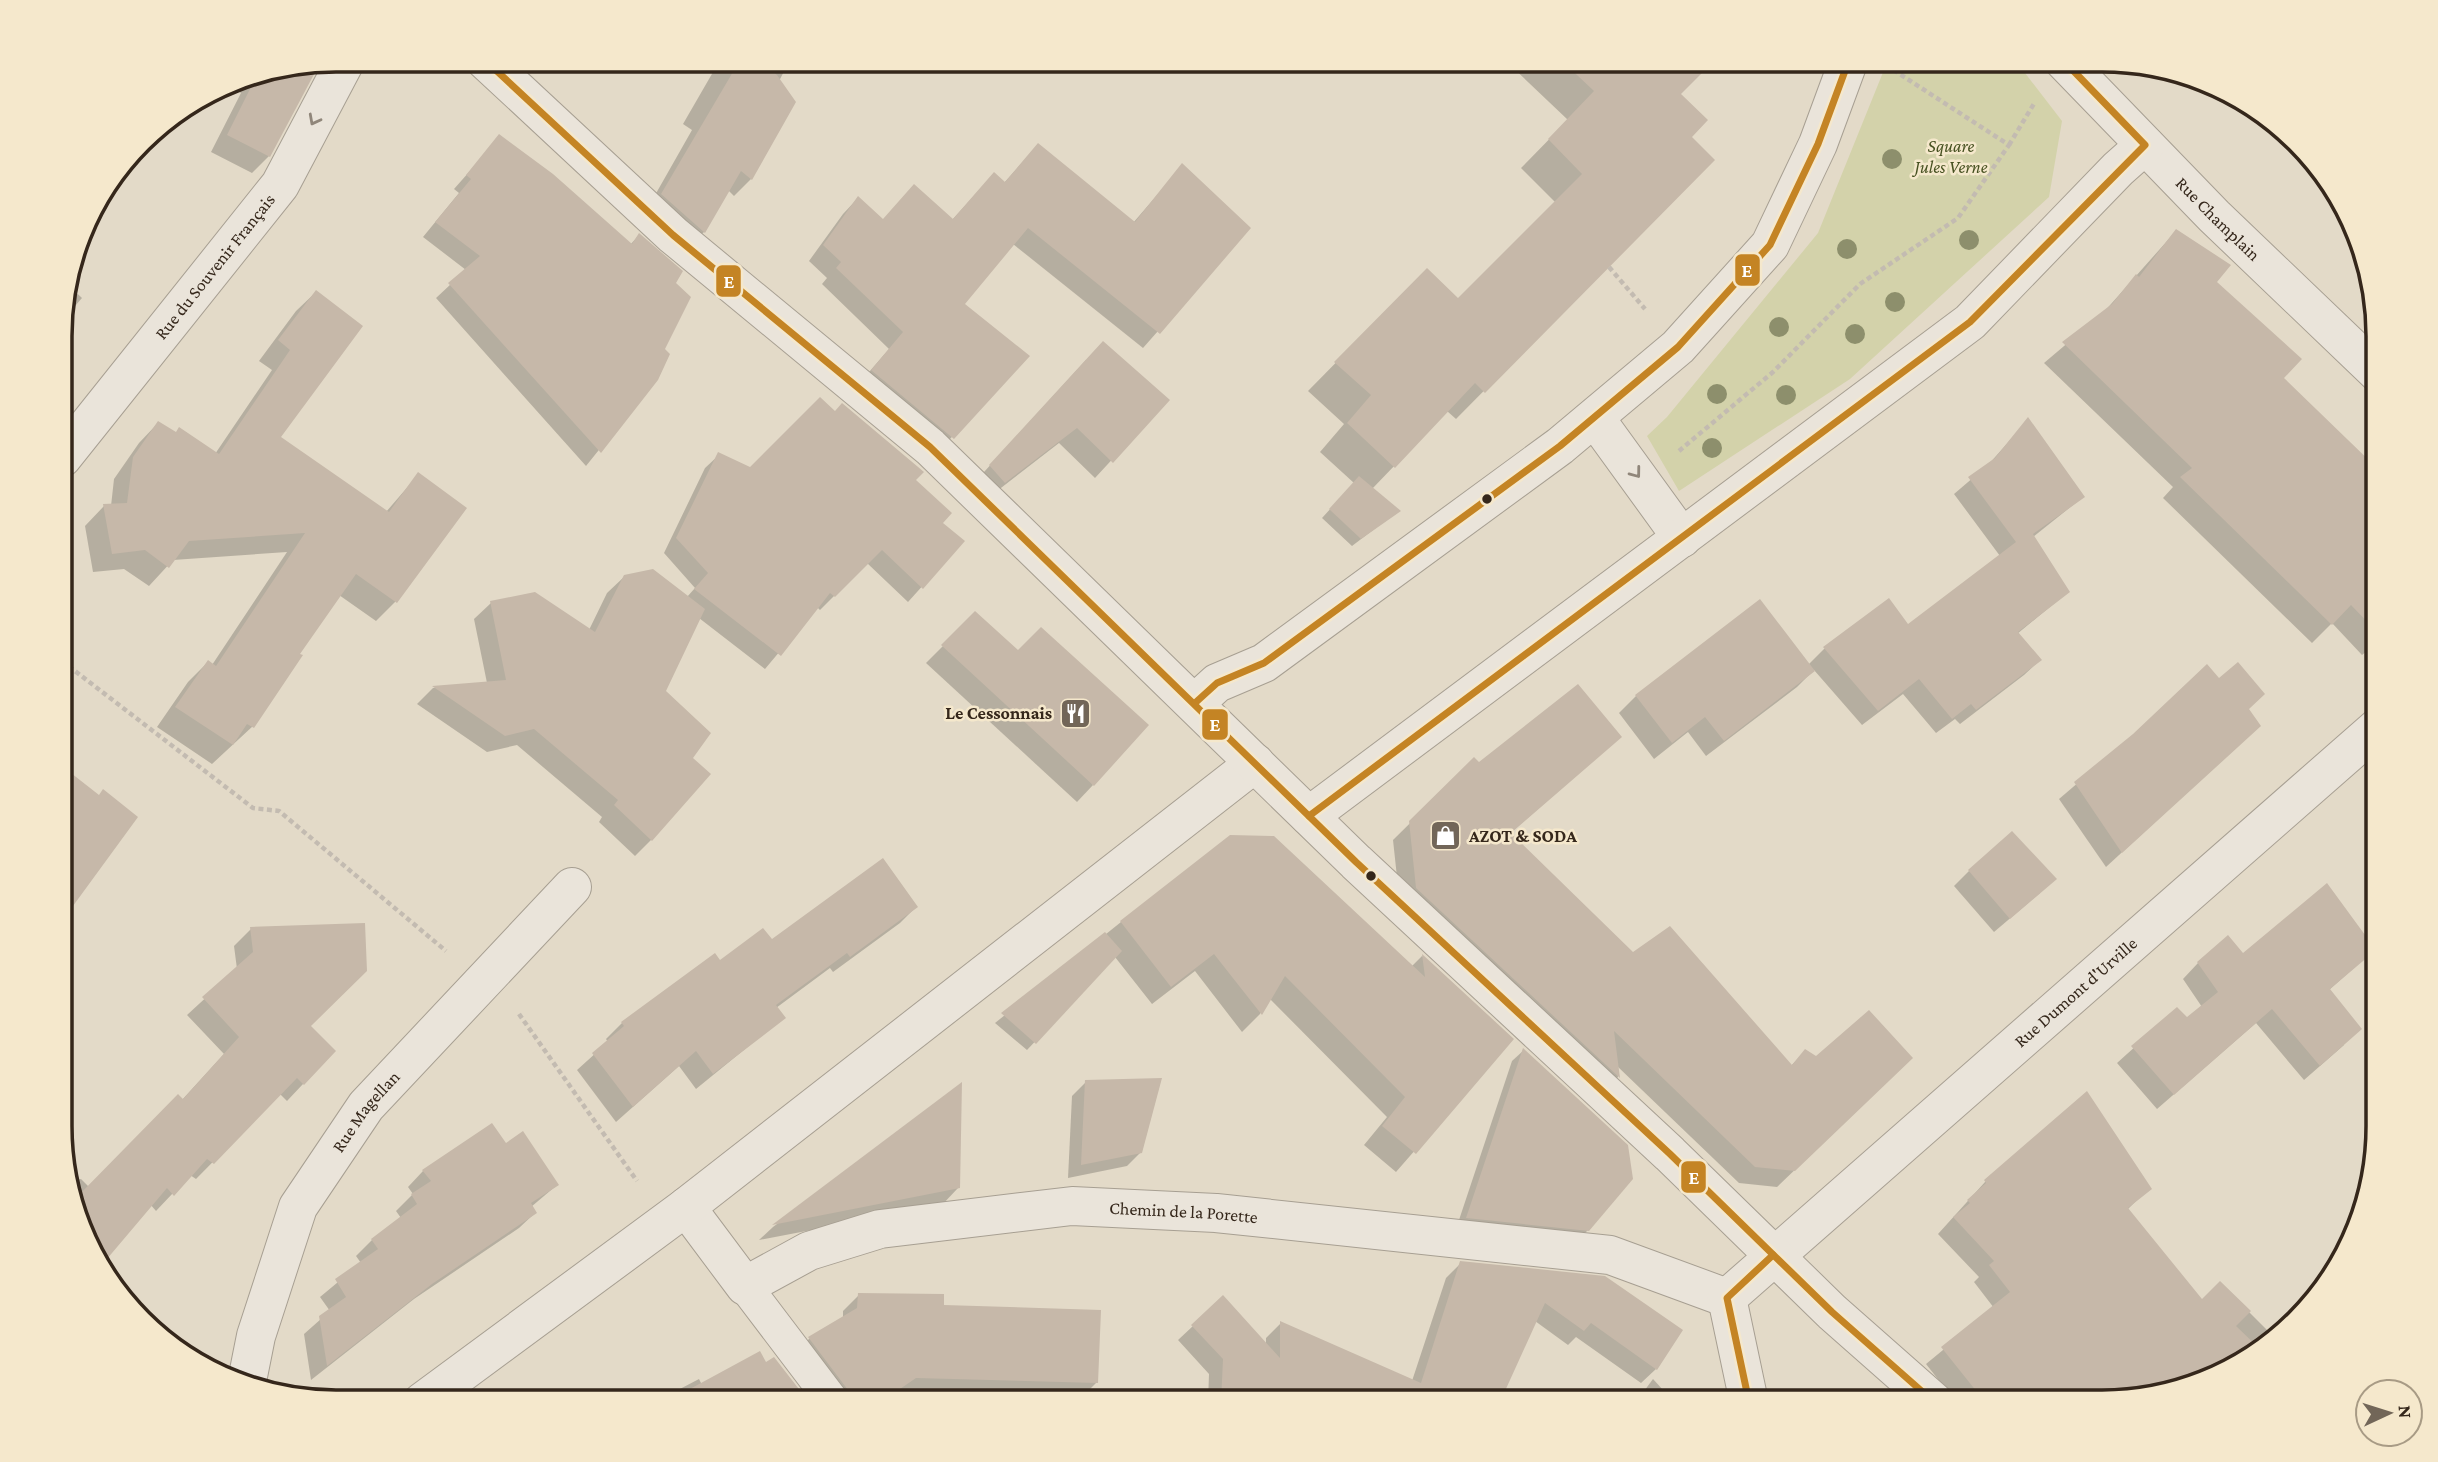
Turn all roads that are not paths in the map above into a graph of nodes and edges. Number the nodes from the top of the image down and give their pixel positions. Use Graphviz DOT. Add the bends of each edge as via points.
graph roads {
  1 [pos="340,72"];
  2 [pos="498,72"];
  3 [pos="1844,72"];
  4 [pos="2075,72"];
  5 [pos="2145,145"];
  6 [pos="2366,362"];
  7 [pos="1595,418"];
  8 [pos="72,445"];
  9 [pos="1682,538"];
  10 [pos="1195,703"];
  11 [pos="2366,737"];
  12 [pos="1255,763"];
  13 [pos="1309,816"];
  14 [pos="572,887"];
  15 [pos="676,1215"];
  16 [pos="1773,1255"];
  17 [pos="745,1286"];
  18 [pos="1727,1298"];
  19 [pos="248,1375"];
  20 [pos="438,1390"];
  21 [pos="824,1390"];
  22 [pos="1746,1390"];
  23 [pos="1921,1390"];
  1 -- 8 [label="street, Rue du Souvenir Français, one-way" via="280,185"];
  2 -- 10 [label="street" via="673,235 930,447"];
  3 -- 7 [label="street" via="1818,144 1770,245 1678,347"];
  4 -- 5 [label="street, Rue Champlain"];
  5 -- 6 [label="street, Rue Champlain"];
  5 -- 9 [label="street" via="1970,322"];
  7 -- 9 [label="street, one-way"];
  7 -- 10 [label="street" via="1264,663 1217,683"];
  9 -- 13 [label="street"];
  10 -- 12 [label="street"];
  11 -- 16 [label="street, Rue Dumont d'Urville"];
  12 -- 13 [label="street"];
  12 -- 15 [label="street"];
  13 -- 16 [label="street"];
  14 -- 19 [label="street, Rue Magellan" via="366,1106 298,1207 256,1336"];
  15 -- 17 [label="street"];
  15 -- 20 [label="street"];
  16 -- 18 [label="street, Rue Dumont d'Urville"];
  16 -- 23 [label="street"];
  17 -- 18 [label="street, Chemin de la Porette" via="809,1251 880,1229 1072,1206 1216,1213 1610,1255"];
  17 -- 21 [label="lane"];
  18 -- 22 [label="street"];
}
